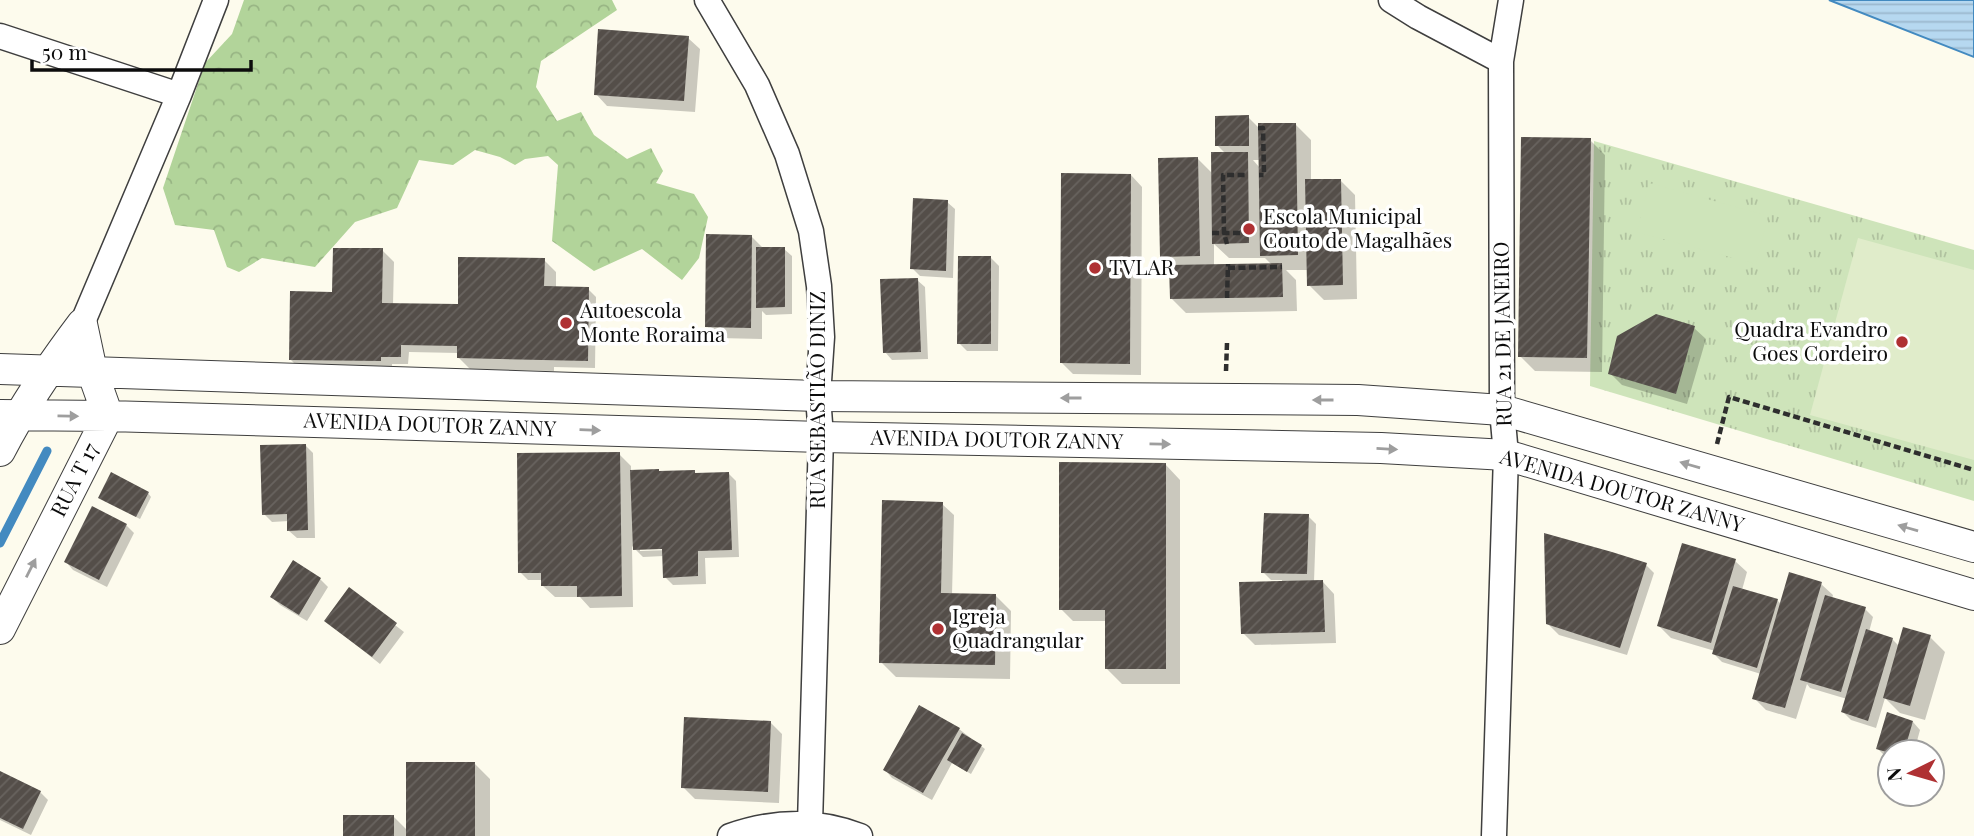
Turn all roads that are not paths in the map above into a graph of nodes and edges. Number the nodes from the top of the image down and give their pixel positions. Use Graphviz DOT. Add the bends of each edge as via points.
graph roads {
  1 [pos="216,0"];
  2 [pos="707,0"];
  3 [pos="1391,0"];
  4 [pos="1511,0"];
  5 [pos="0,36"];
  6 [pos="1501,61"];
  7 [pos="178,95"];
  8 [pos="82,324"];
  9 [pos="0,369"];
  10 [pos="47,371"];
  11 [pos="92,372"];
  12 [pos="818,396"];
  13 [pos="1502,410"];
  14 [pos="9,415"];
  15 [pos="108,416"];
  16 [pos="821,437"];
  17 [pos="0,451"];
  18 [pos="1506,455"];
  19 [pos="1974,547"];
  20 [pos="1974,595"];
  21 [pos="0,629"];
  22 [pos="810,824"];
  23 [pos="730,836"];
  24 [pos="860,836"];
  25 [pos="1494,836"];
  1 -- 7 [label="street"];
  2 -- 12 [label="street, RUA SEBASTIÃO DINIZ" via="757,85 787,154 811,231 822,337"];
  3 -- 6 [label="street"];
  4 -- 6 [label="street, RUA 21 DE JANEIRO"];
  5 -- 7 [label="street"];
  6 -- 13 [label="street, RUA 21 DE JANEIRO"];
  7 -- 8 [label="street"];
  8 -- 10 [label="street"];
  8 -- 11 [label="street"];
  9 -- 10 [label="street, AVENIDA DOUTOR ZANNY"];
  10 -- 11 [label="street, AVENIDA DOUTOR ZANNY"];
  10 -- 14 [label="street"];
  11 -- 12 [label="street, AVENIDA DOUTOR ZANNY"];
  11 -- 15 [label="street"];
  13 -- 12 [label="street, AVENIDA DOUTOR ZANNY, one-way" via="1358,400"];
  12 -- 16 [label="street, RUA SEBASTIÃO DINIZ"];
  13 -- 18 [label="street, RUA 21 DE JANEIRO"];
  19 -- 13 [label="street, AVENIDA DOUTOR ZANNY, one-way"];
  14 -- 15 [label="street, AVENIDA DOUTOR ZANNY, one-way"];
  14 -- 17 [label="street"];
  15 -- 16 [label="street, AVENIDA DOUTOR ZANNY, one-way"];
  21 -- 15 [label="street, RUA T 17, one-way"];
  16 -- 18 [label="street, AVENIDA DOUTOR ZANNY, one-way" via="1381,448"];
  16 -- 22 [label="street, RUA SEBASTIÃO DINIZ"];
  18 -- 20 [label="street, AVENIDA DOUTOR ZANNY"];
  18 -- 25 [label="street, RUA 21 DE JANEIRO"];
  22 -- 23 [label="street" via="777,825"];
  22 -- 24 [label="street"];
}
